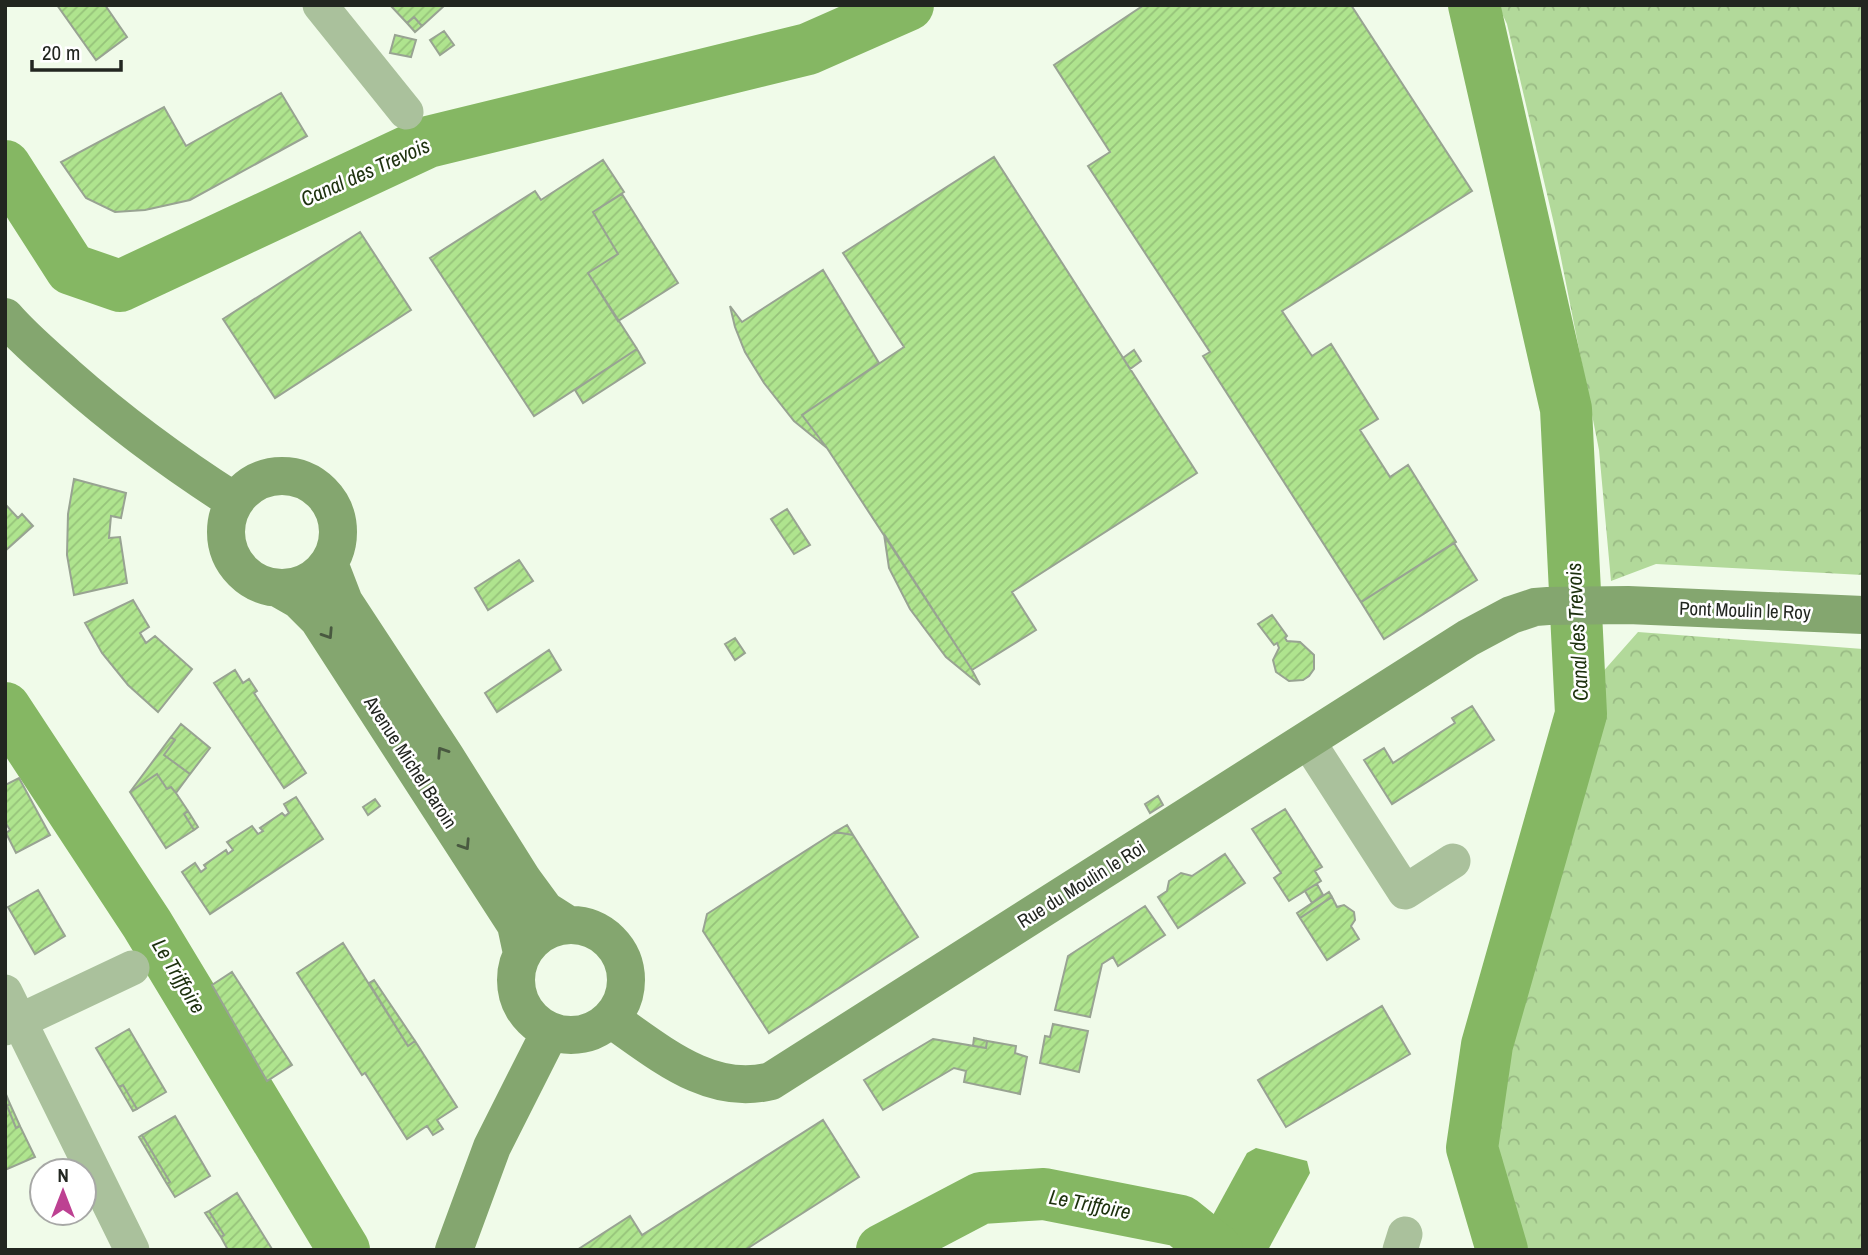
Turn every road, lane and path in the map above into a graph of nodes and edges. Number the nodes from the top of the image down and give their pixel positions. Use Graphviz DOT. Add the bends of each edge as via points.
graph roads {
  1 [pos="320,5"];
  2 [pos="406,112"];
  3 [pos="5,317"];
  4 [pos="234,501"];
  5 [pos="329,563"];
  6 [pos="278,589"];
  7 [pos="1548,606"];
  8 [pos="1863,615"];
  9 [pos="1307,740"];
  10 [pos="1453,861"];
  11 [pos="567,924"];
  12 [pos="522,953"];
  13 [pos="132,968"];
  14 [pos="10,1013"];
  15 [pos="611,1019"];
  16 [pos="550,1032"];
  17 [pos="132,1250"];
  18 [pos="454,1250"];
  1 -- 2 [label="street"];
  3 -- 4 [label="street" via="97,403"];
  4 -- 5 [label="street" via="258,480 277,475 314,485 328,498 338,527"];
  4 -- 6 [label="street" via="227,516 231,557 245,575"];
  5 -- 6 [label="street" via="316,577"];
  11 -- 5 [label="street, Avenue Michel Baroin, one-way" via="545,910 523,880 344,602"];
  6 -- 12 [label="street, Avenue Michel Baroin, one-way" via="299,600 318,619 516,925"];
  7 -- 8 [label="street, Pont Moulin le Roy"];
  7 -- 9 [label="street, Rue du Moulin le Roi" via="1511,615 1468,638"];
  9 -- 10 [label="street" via="1405,892"];
  9 -- 15 [label="street, Rue du Moulin le Roi" via="771,1081 754,1086 707,1079"];
  11 -- 12 [label="street" via="549,928"];
  11 -- 15 [label="street" via="597,930 613,943 625,963 628,983 621,1007"];
  12 -- 16 [label="street" via="515,975 520,1003 534,1022"];
  13 -- 14 [label="street"];
  14 -- 17 [label="street"];
  15 -- 16 [label="street" via="596,1030 573,1036"];
  16 -- 18 [label="street" via="492,1147"];
}
